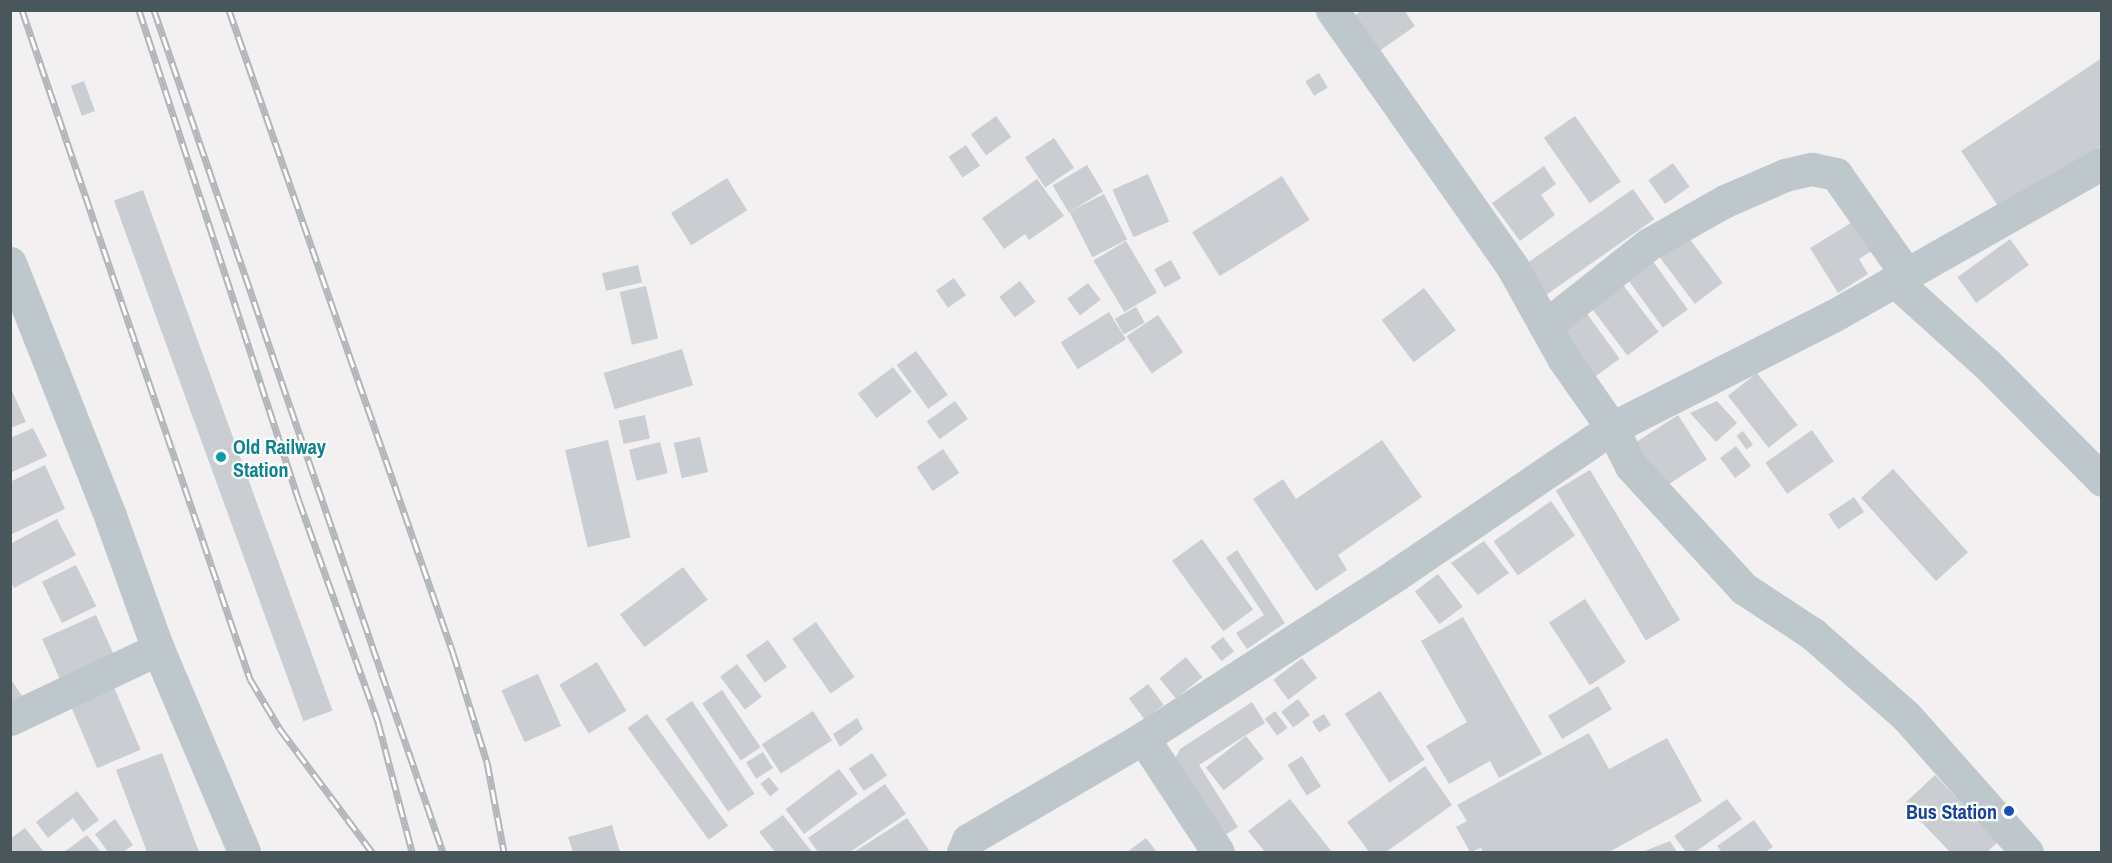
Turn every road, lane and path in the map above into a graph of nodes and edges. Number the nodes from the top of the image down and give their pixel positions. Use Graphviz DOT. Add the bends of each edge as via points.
graph roads {
  1 [pos="1332,10"];
  2 [pos="2102,163"];
  3 [pos="10,263"];
  4 [pos="1901,278"];
  5 [pos="1545,326"];
  6 [pos="1612,428"];
  7 [pos="2102,480"];
  8 [pos="158,649"];
  9 [pos="10,718"];
  10 [pos="1143,738"];
  11 [pos="244,852"];
  12 [pos="963,852"];
  13 [pos="1218,852"];
  14 [pos="2027,852"];
  1 -- 5 [label="street" via="1513,268"];
  2 -- 4 [label="street"];
  3 -- 8 [label="street"];
  4 -- 5 [label="street" via="1836,174 1812,169 1725,201 1649,244"];
  4 -- 6 [label="street"];
  4 -- 7 [label="street"];
  5 -- 6 [label="street"];
  6 -- 10 [label="street" via="1397,574"];
  6 -- 14 [label="street" via="1630,466 1743,588 1813,634 1907,717"];
  8 -- 9 [label="street"];
  8 -- 11 [label="street"];
  10 -- 12 [label="street" via="968,840"];
  10 -- 13 [label="street"];
}
